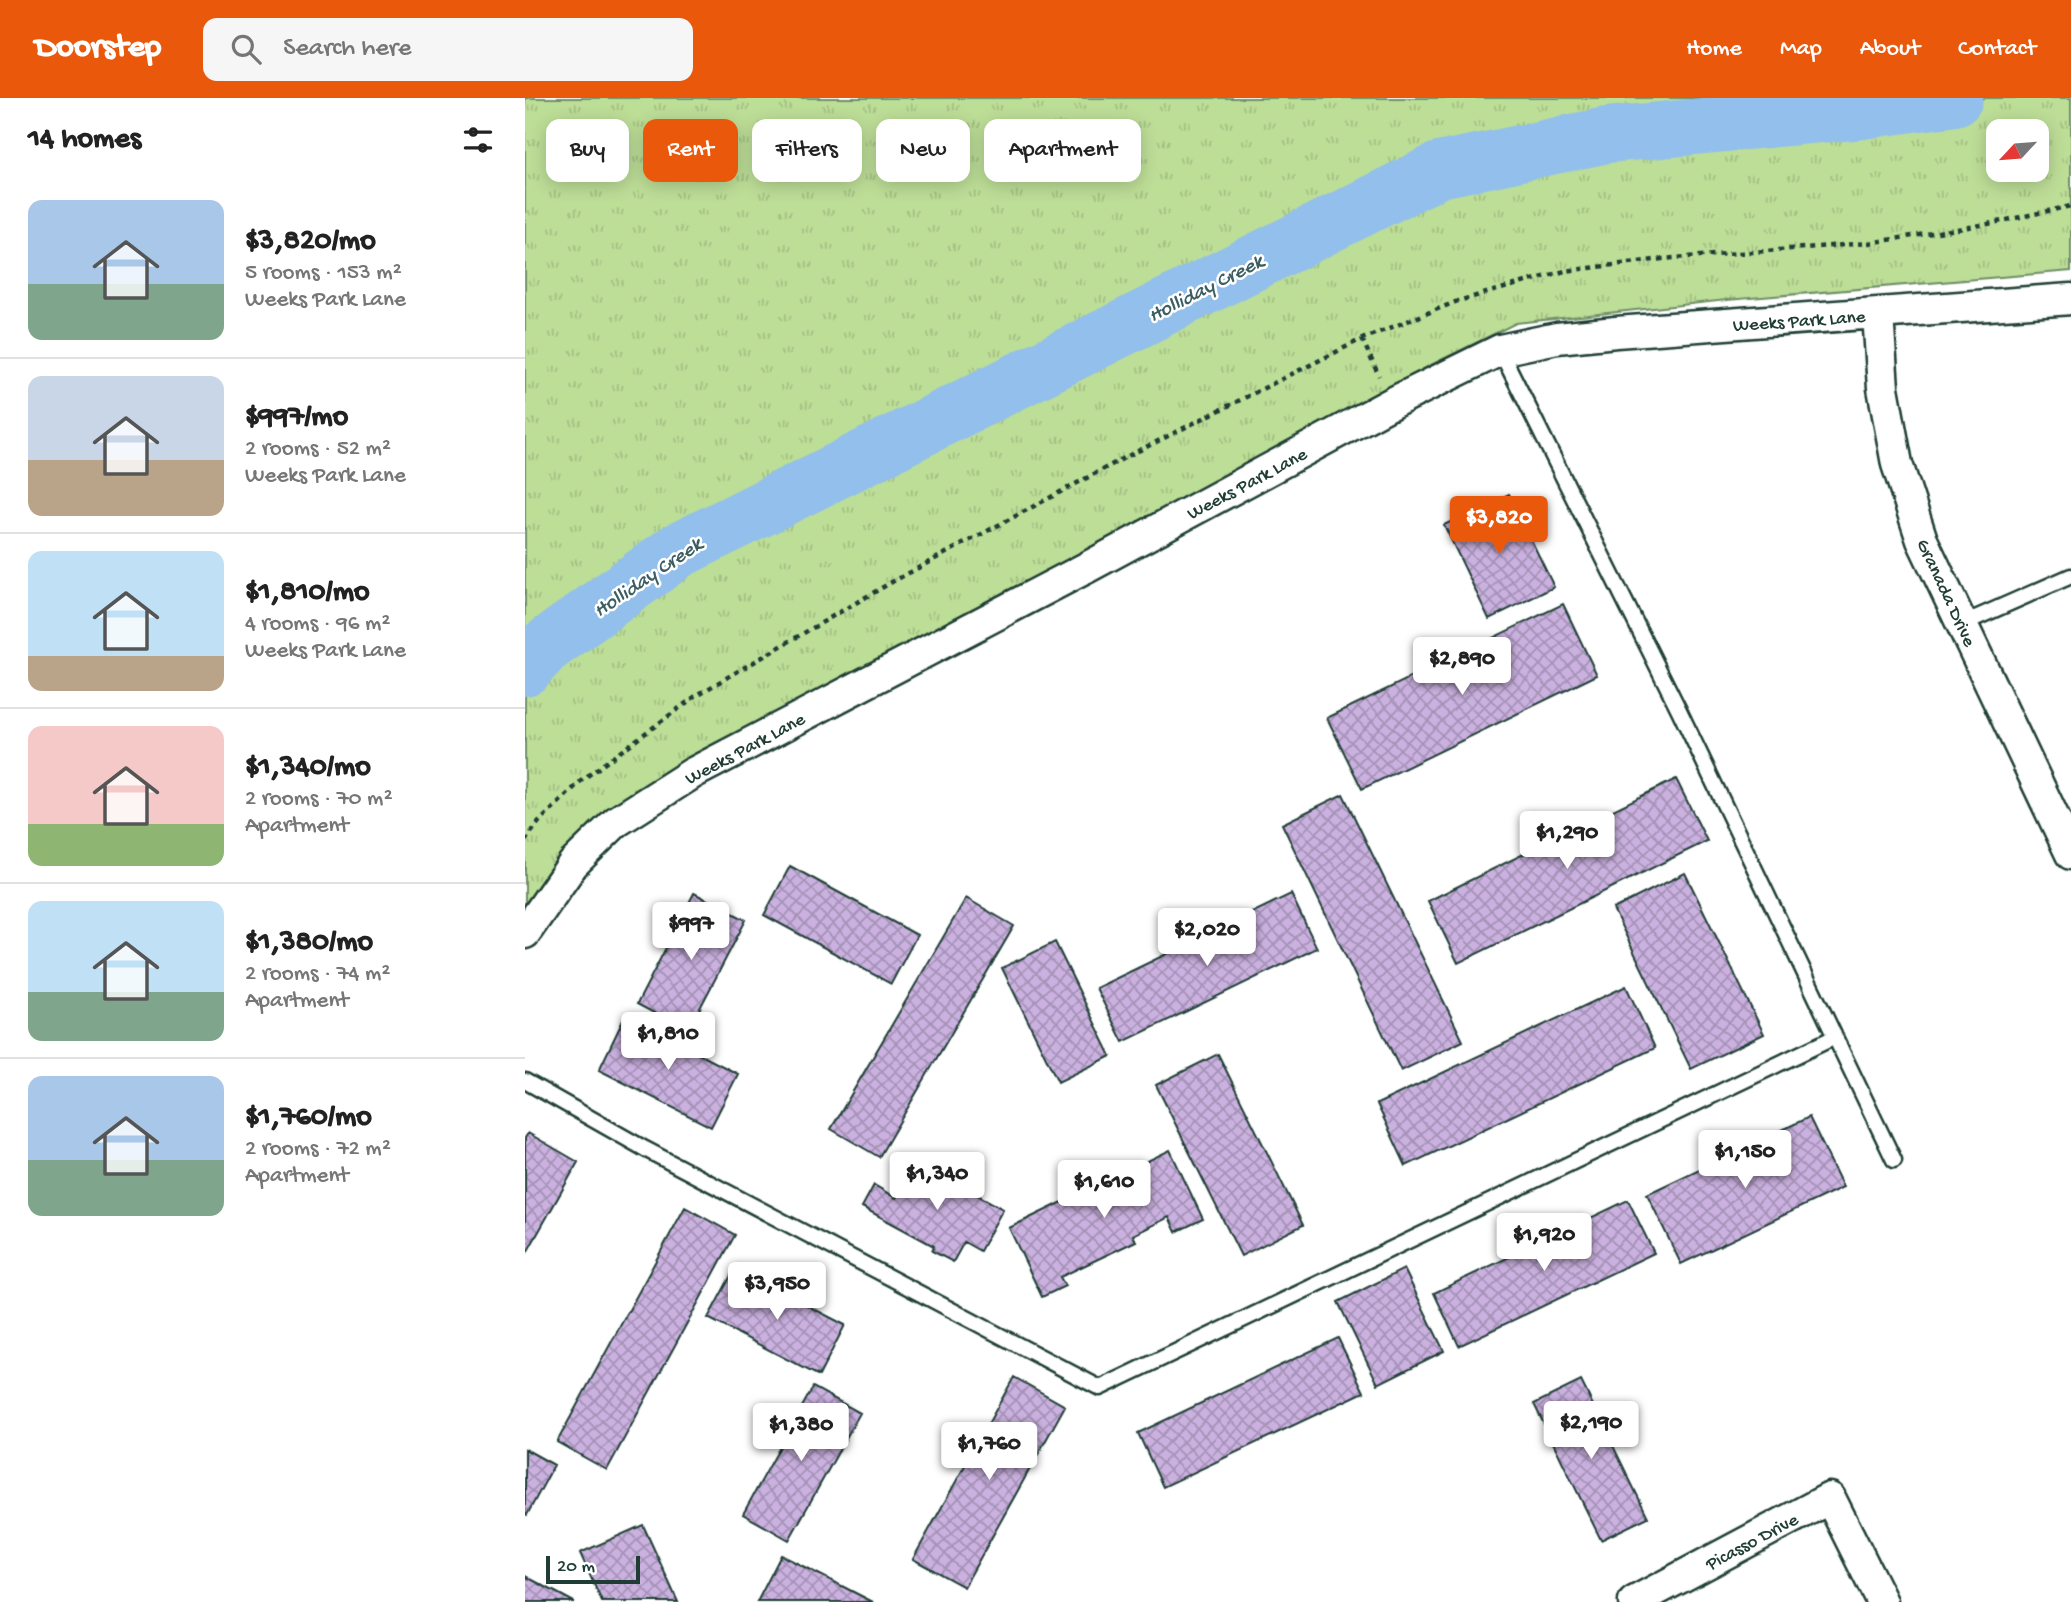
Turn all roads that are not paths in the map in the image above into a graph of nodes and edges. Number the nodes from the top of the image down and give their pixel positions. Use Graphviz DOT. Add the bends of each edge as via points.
graph roads {
  1 [pos="2071,299"];
  2 [pos="1878,314"];
  3 [pos="1500,351"];
  4 [pos="2071,576"];
  5 [pos="1962,624"];
  6 [pos="2071,854"];
  7 [pos="525,933"];
  8 [pos="1835,1037"];
  9 [pos="525,1082"];
  10 [pos="1894,1160"];
  11 [pos="1635,1602"];
  12 [pos="1882,1602"];
  1 -- 2 [label="street, Weeks Park Lane"];
  2 -- 3 [label="street, Weeks Park Lane" via="1616,332 1557,338"];
  2 -- 5 [label="street, Granada Drive" via="1883,388 1897,464 1922,540"];
  3 -- 7 [label="street, Weeks Park Lane" via="1392,403 693,773 616,822 573,864"];
  3 -- 8 [label="lane"];
  4 -- 5 [label="lane"];
  5 -- 6 [label="street, Granada Drive"];
  8 -- 9 [label="lane" via="1100,1388"];
  8 -- 10 [label="lane"];
  11 -- 12 [label="street, Picasso Drive" via="1830,1498"];
}
